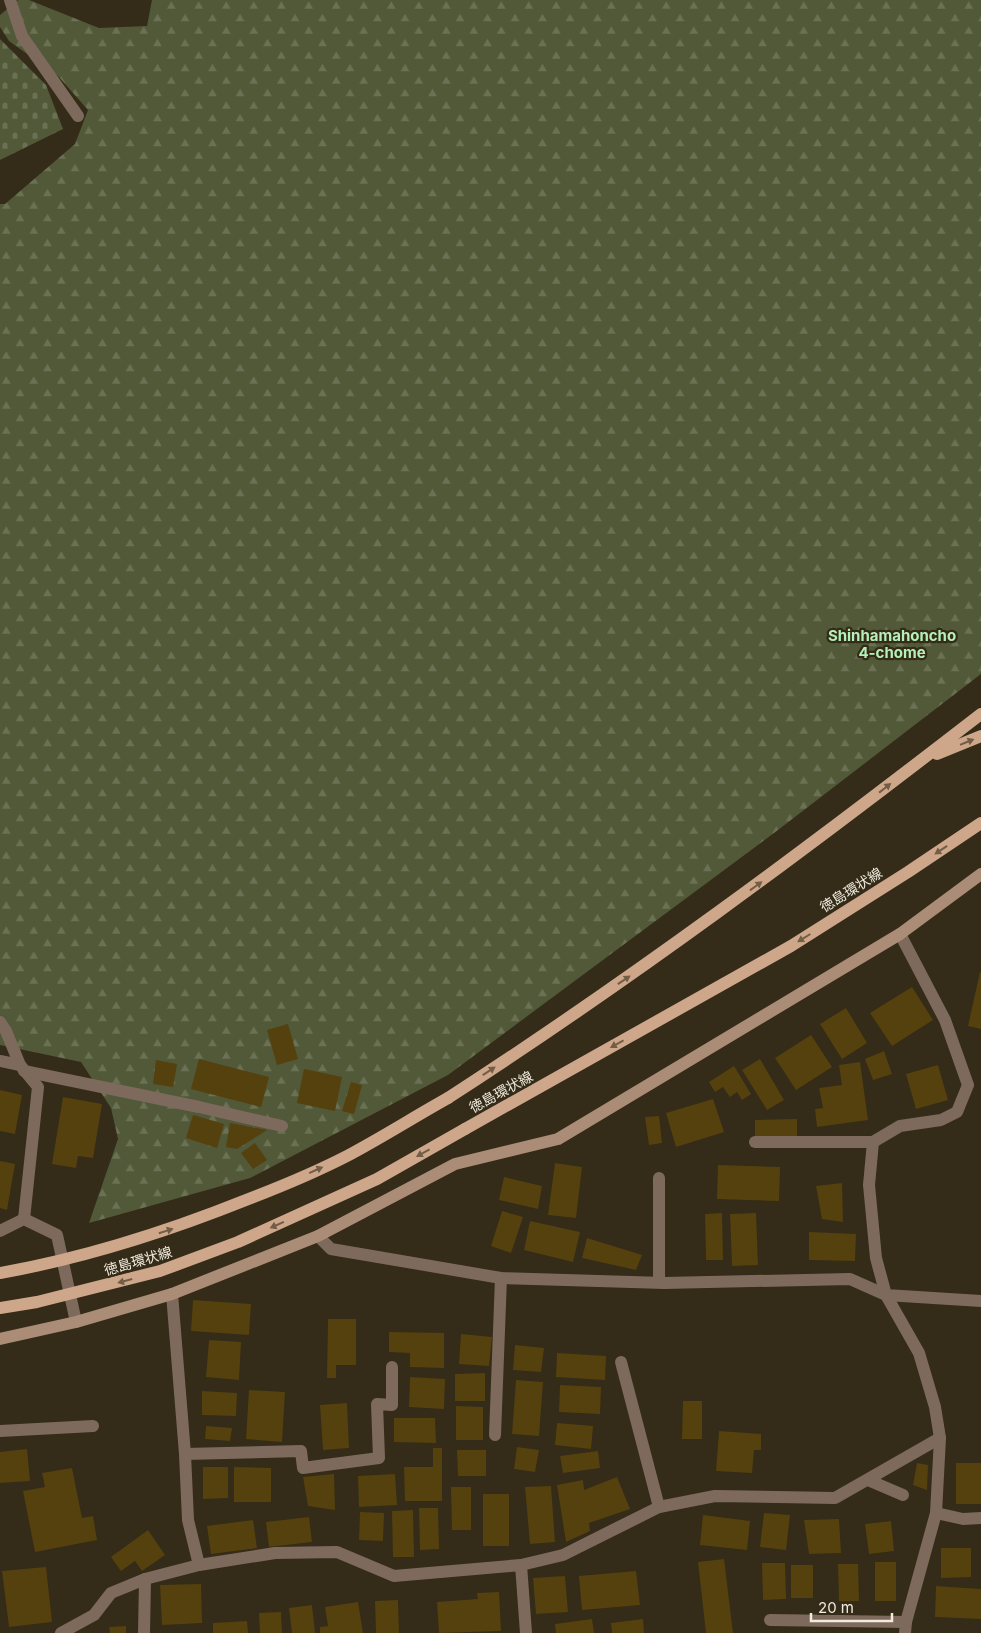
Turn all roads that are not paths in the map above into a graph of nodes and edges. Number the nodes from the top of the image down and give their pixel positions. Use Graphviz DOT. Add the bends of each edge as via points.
graph roads {
  1 [pos="10,0"];
  2 [pos="78,116"];
  3 [pos="981,714"];
  4 [pos="981,736"];
  5 [pos="920,761"];
  6 [pos="981,823"];
  7 [pos="981,874"];
  8 [pos="900,934"];
  9 [pos="0,1022"];
  10 [pos="0,1061"];
  11 [pos="22,1068"];
  12 [pos="282,1126"];
  13 [pos="755,1142"];
  14 [pos="873,1142"];
  15 [pos="659,1178"];
  16 [pos="24,1219"];
  17 [pos="0,1231"];
  18 [pos="318,1236"];
  19 [pos="0,1274"];
  20 [pos="501,1278"];
  21 [pos="660,1282"];
  22 [pos="172,1294"];
  23 [pos="886,1295"];
  24 [pos="981,1300"];
  25 [pos="0,1308"];
  26 [pos="76,1322"];
  27 [pos="0,1338"];
  28 [pos="621,1362"];
  29 [pos="392,1367"];
  30 [pos="93,1426"];
  31 [pos="0,1431"];
  32 [pos="495,1435"];
  33 [pos="940,1438"];
  34 [pos="185,1454"];
  35 [pos="868,1480"];
  36 [pos="903,1496"];
  37 [pos="659,1508"];
  38 [pos="936,1513"];
  39 [pos="981,1518"];
  40 [pos="521,1564"];
  41 [pos="199,1565"];
  42 [pos="145,1579"];
  43 [pos="770,1620"];
  44 [pos="905,1628"];
  45 [pos="61,1633"];
  46 [pos="144,1633"];
  47 [pos="526,1633"];
  1 -- 2 [label="street" via="22,36"];
  3 -- 5 [label="main road, 徳島環状線"];
  5 -- 4 [label="main road, 徳島環状線, one-way"];
  19 -- 5 [label="main road, 徳島環状線, one-way, bridge" via="41,1266 179,1226 346,1156 448,1098 638,971"];
  6 -- 25 [label="main road, 徳島環状線, one-way, bridge" via="791,946 377,1179 238,1242 160,1271 38,1302"];
  7 -- 8 [label="street"];
  8 -- 14 [label="street" via="945,1020 968,1084 957,1112 940,1120 900,1126"];
  8 -- 18 [label="street" via="558,1139 455,1164"];
  9 -- 11 [label="street"];
  10 -- 11 [label="street"];
  11 -- 12 [label="street"];
  11 -- 16 [label="street" via="38,1087"];
  13 -- 14 [label="street"];
  14 -- 23 [label="street" via="869,1185 876,1258"];
  15 -- 21 [label="street"];
  16 -- 17 [label="street"];
  16 -- 26 [label="street" via="57,1235"];
  18 -- 20 [label="street" via="331,1249"];
  18 -- 22 [label="street"];
  20 -- 21 [label="street"];
  20 -- 32 [label="street"];
  21 -- 23 [label="street" via="850,1279"];
  22 -- 26 [label="street"];
  22 -- 34 [label="street"];
  23 -- 24 [label="street"];
  23 -- 33 [label="street" via="919,1353 935,1407"];
  26 -- 27 [label="street"];
  28 -- 37 [label="street"];
  29 -- 34 [label="street" via="392,1405 376,1404 379,1458 303,1468 301,1451"];
  30 -- 31 [label="street"];
  33 -- 35 [label="street"];
  33 -- 38 [label="street"];
  34 -- 41 [label="street" via="188,1520"];
  35 -- 36 [label="street"];
  35 -- 37 [label="street" via="835,1498 715,1496"];
  37 -- 40 [label="street" via="562,1555"];
  38 -- 39 [label="street" via="962,1519"];
  38 -- 44 [label="street"];
  40 -- 41 [label="street" via="394,1576 337,1552 276,1554"];
  40 -- 47 [label="street"];
  41 -- 42 [label="street"];
  42 -- 45 [label="street" via="111,1593 94,1615"];
  42 -- 46 [label="street"];
  43 -- 44 [label="street"];
}
